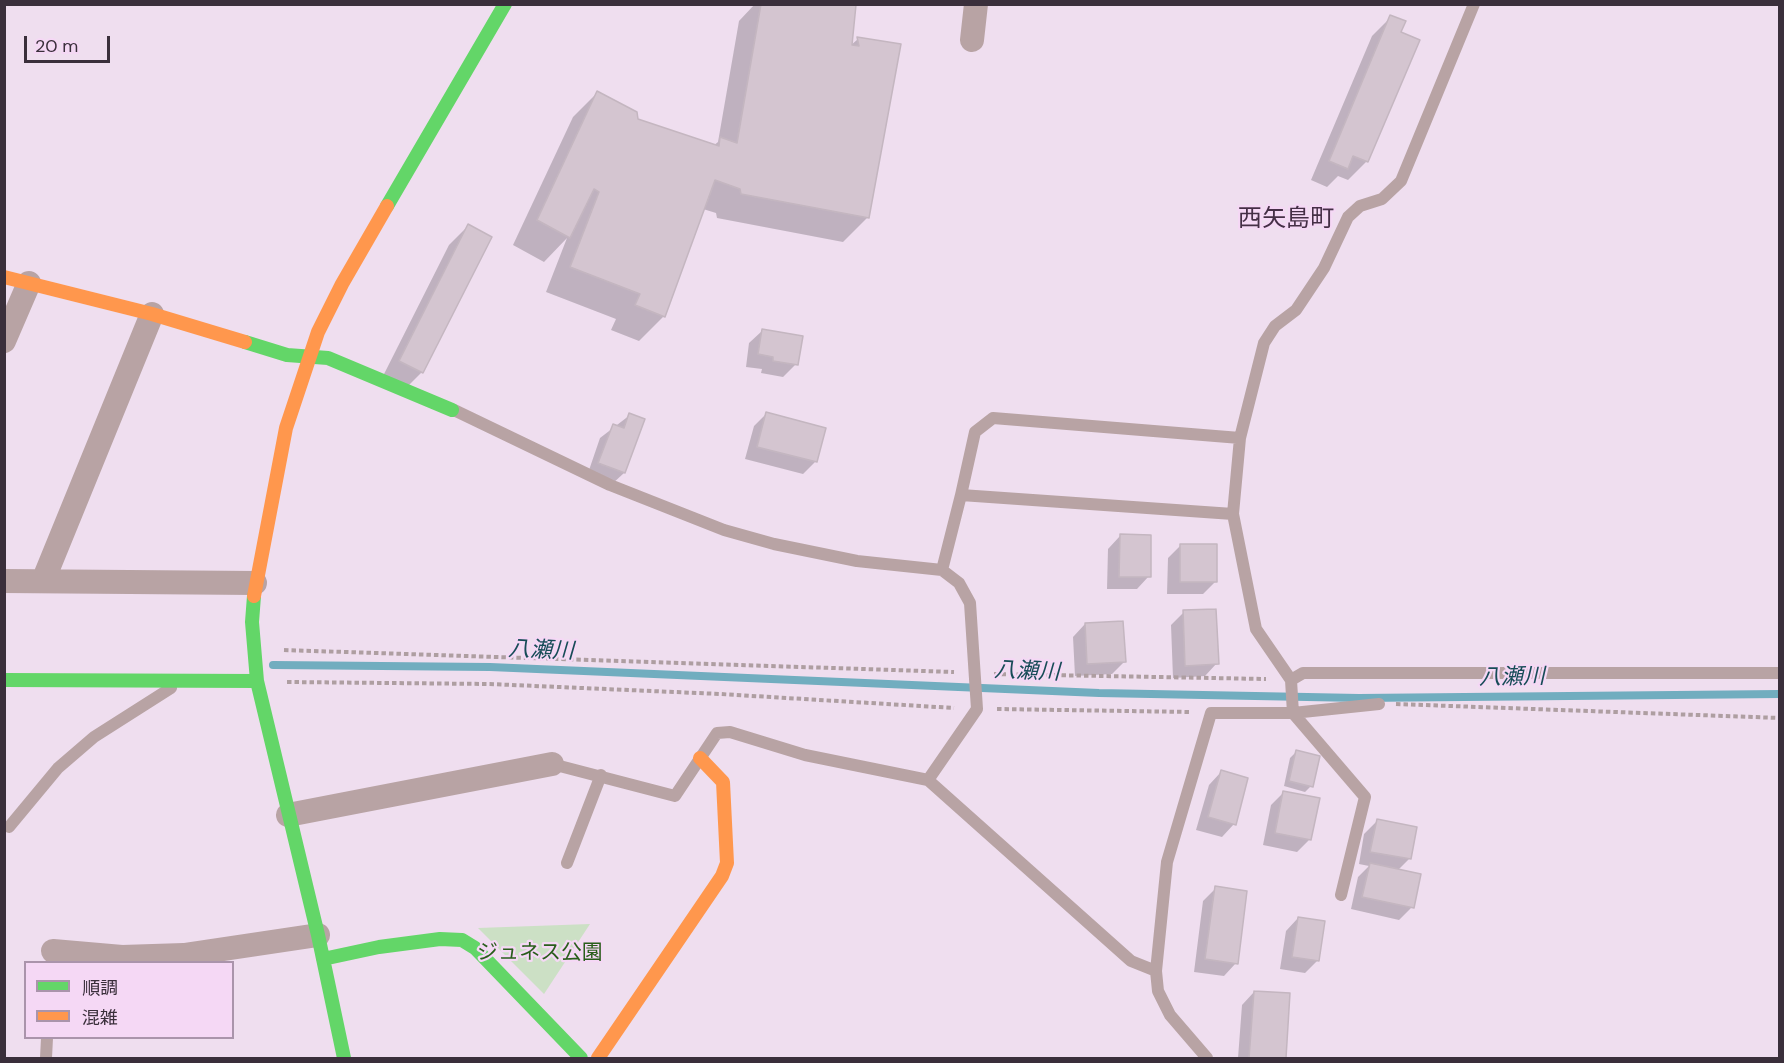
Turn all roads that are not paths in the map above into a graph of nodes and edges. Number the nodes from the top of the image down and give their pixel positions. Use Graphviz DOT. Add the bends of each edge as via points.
graph roads {
  1 [pos="505,4"];
  2 [pos="976,4"];
  3 [pos="1474,4"];
  4 [pos="972,40"];
  5 [pos="4,277"];
  6 [pos="29,283"];
  7 [pos="152,314"];
  8 [pos="4,341"];
  9 [pos="308,358"];
  10 [pos="452,410"];
  11 [pos="1240,438"];
  12 [pos="961,495"];
  13 [pos="1233,514"];
  14 [pos="942,570"];
  15 [pos="4,581"];
  16 [pos="43,581"];
  17 [pos="255,583"];
  18 [pos="1779,673"];
  19 [pos="4,680"];
  20 [pos="1291,680"];
  21 [pos="257,681"];
  22 [pos="174,682"];
  23 [pos="1379,704"];
  24 [pos="1292,709"];
  25 [pos="700,758"];
  26 [pos="552,764"];
  27 [pos="601,775"];
  28 [pos="928,780"];
  29 [pos="288,815"];
  30 [pos="9,827"];
  31 [pos="567,863"];
  32 [pos="1341,895"];
  33 [pos="318,935"];
  34 [pos="52,957"];
  35 [pos="323,959"];
  36 [pos="1156,971"];
  37 [pos="47,1039"];
  38 [pos="46,1059"];
  39 [pos="344,1059"];
  40 [pos="581,1059"];
  41 [pos="598,1059"];
  42 [pos="1207,1059"];
  1 -- 9 [label="street" via="342,284"];
  2 -- 4 [label="street"];
  3 -- 11 [label="lane" via="1401,181 1382,199 1360,206 1348,217 1323,268 1296,310 1275,326 1264,343"];
  5 -- 6 [label="street"];
  6 -- 7 [label="street"];
  6 -- 8 [label="street"];
  7 -- 9 [label="street"];
  7 -- 16 [label="street"];
  9 -- 10 [label="street" via="328,358"];
  9 -- 17 [label="street" via="275,473"];
  10 -- 14 [label="lane" via="610,485 724,530 857,561"];
  11 -- 12 [label="lane" via="993,418 975,432"];
  11 -- 13 [label="lane"];
  12 -- 13 [label="lane"];
  12 -- 14 [label="lane"];
  13 -- 20 [label="lane" via="1256,629"];
  14 -- 28 [label="lane" via="959,583 970,603 977,705"];
  15 -- 16 [label="street"];
  16 -- 17 [label="street"];
  17 -- 21 [label="street" via="253,650"];
  18 -- 20 [label="lane" via="1303,673"];
  19 -- 22 [label="street"];
  20 -- 24 [label="lane"];
  21 -- 22 [label="street"];
  21 -- 29 [label="street"];
  22 -- 30 [label="lane" via="168,692 85,745 58,768"];
  23 -- 24 [label="lane"];
  24 -- 32 [label="lane" via="1365,797"];
  24 -- 36 [label="lane" via="1211,713 1167,862"];
  25 -- 27 [label="lane" via="675,796"];
  25 -- 28 [label="lane" via="717,733 730,732 805,755"];
  25 -- 41 [label="street" via="723,782 727,863"];
  26 -- 27 [label="lane"];
  26 -- 29 [label="street"];
  27 -- 31 [label="lane"];
  28 -- 36 [label="lane" via="1131,961"];
  29 -- 33 [label="street"];
  33 -- 34 [label="street" via="184,955"];
  33 -- 35 [label="street"];
  35 -- 39 [label="street"];
  35 -- 40 [label="street" via="379,947 462,940 475,948"];
  36 -- 42 [label="lane" via="1158,990 1170,1015"];
  37 -- 38 [label="lane"];
}
